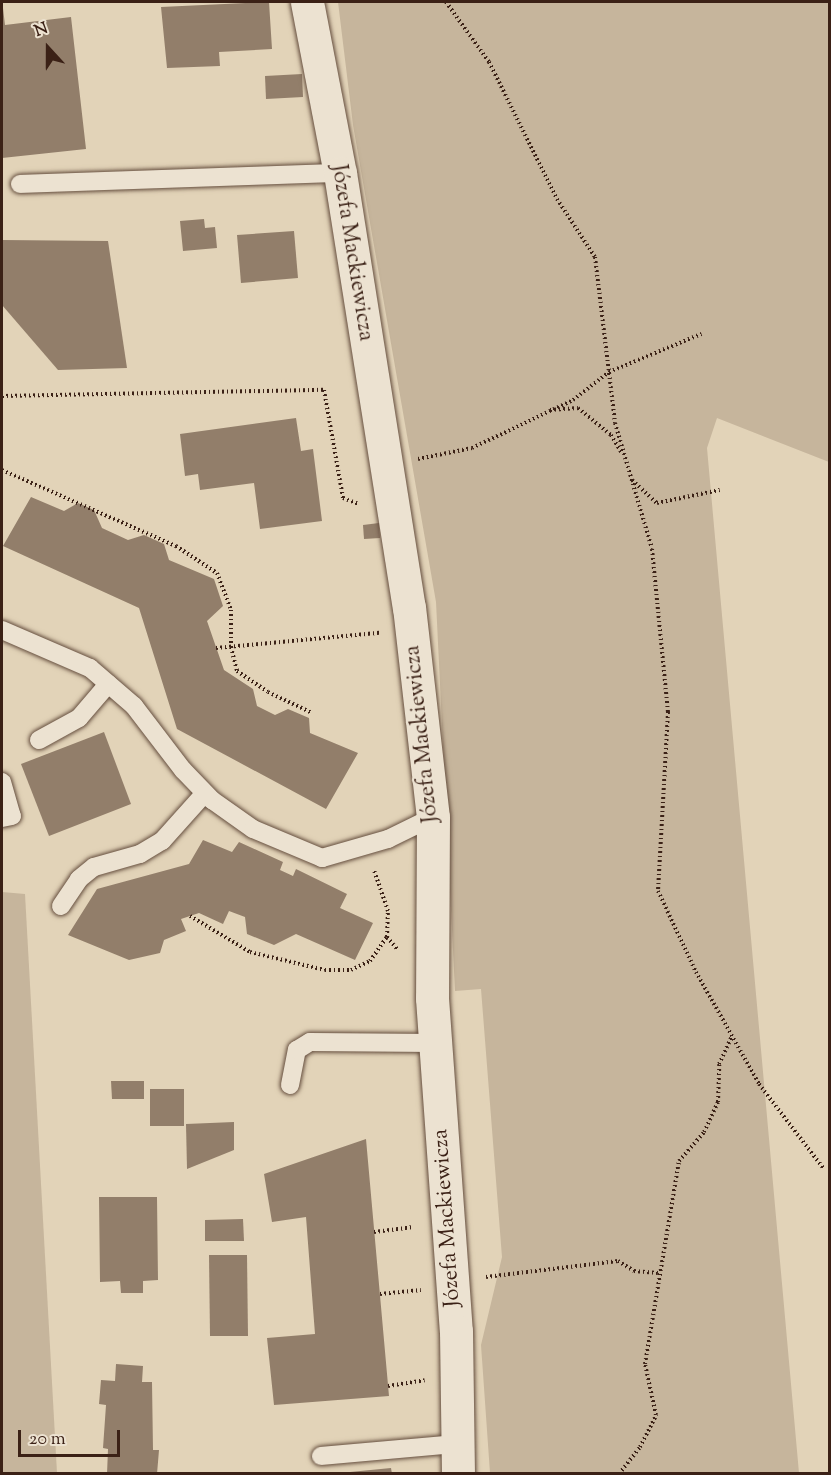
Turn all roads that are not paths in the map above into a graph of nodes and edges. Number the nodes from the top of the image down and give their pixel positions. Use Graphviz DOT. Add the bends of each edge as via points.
graph roads {
  1 [pos="307,2"];
  2 [pos="340,174"];
  3 [pos="20,184"];
  4 [pos="2,630"];
  5 [pos="108,684"];
  6 [pos="39,740"];
  7 [pos="2,782"];
  8 [pos="205,793"];
  9 [pos="433,817"];
  10 [pos="2,818"];
  11 [pos="60,906"];
  12 [pos="435,1043"];
  13 [pos="290,1085"];
  14 [pos="321,1456"];
  15 [pos="457,1459"];
  1 -- 2 [label="street, Józefa Mackiewicza"];
  2 -- 3 [label="lane"];
  2 -- 9 [label="street, Józefa Mackiewicza" via="409,607"];
  4 -- 5 [label="lane" via="90,668"];
  5 -- 6 [label="lane" via="80,718"];
  5 -- 8 [label="lane" via="134,706"];
  7 -- 10 [label="lane" via="12,816"];
  8 -- 9 [label="lane" via="253,829 322,858 388,839"];
  8 -- 11 [label="lane" via="180,825 162,840 140,854 94,867 79,879"];
  9 -- 12 [label="street, Józefa Mackiewicza"];
  12 -- 13 [label="lane" via="310,1042 297,1050"];
  12 -- 15 [label="street, Józefa Mackiewicza" via="440,1285"];
  14 -- 15 [label="lane"];
}
